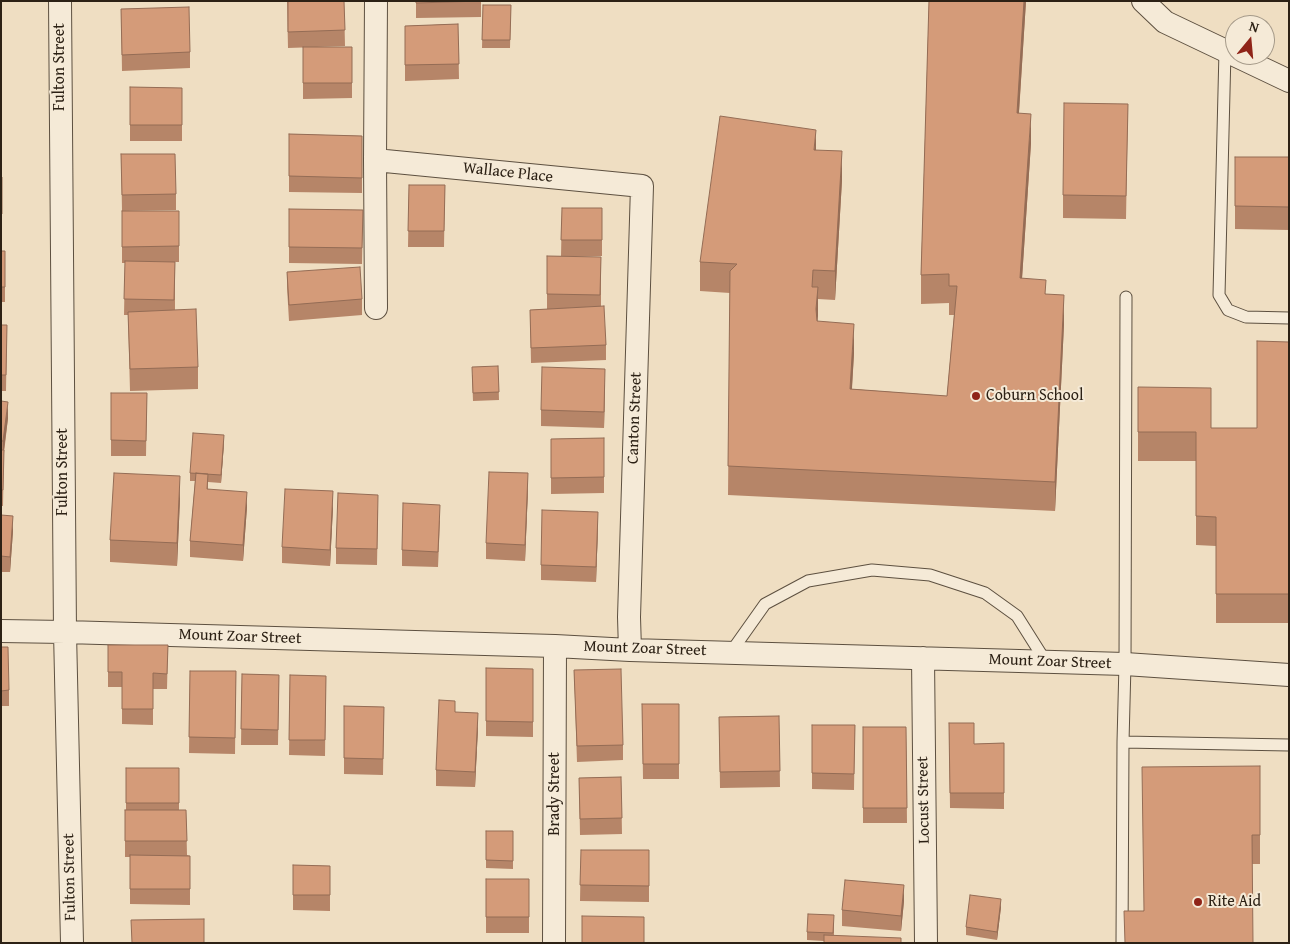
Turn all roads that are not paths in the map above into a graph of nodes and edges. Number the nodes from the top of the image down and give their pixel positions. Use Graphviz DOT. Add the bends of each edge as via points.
graph roads {
  1 [pos="60,1"];
  2 [pos="376,1"];
  3 [pos="1143,1"];
  4 [pos="1225,51"];
  5 [pos="1254,65"];
  6 [pos="1289,82"];
  7 [pos="375,160"];
  8 [pos="642,186"];
  9 [pos="1126,297"];
  10 [pos="376,308"];
  11 [pos="1289,318"];
  12 [pos="1,631"];
  13 [pos="65,632"];
  14 [pos="555,646"];
  15 [pos="630,650"];
  16 [pos="731,652"];
  17 [pos="922,658"];
  18 [pos="1046,662"];
  19 [pos="1125,664"];
  20 [pos="1289,674"];
  21 [pos="1123,742"];
  22 [pos="1289,745"];
  23 [pos="72,943"];
  24 [pos="554,943"];
  25 [pos="926,943"];
  26 [pos="1122,943"];
  1 -- 13 [label="street, Fulton Street"];
  2 -- 7 [label="street"];
  3 -- 4 [label="street" via="1166,22"];
  4 -- 11 [label="lane" via="1219,295 1228,310 1246,317"];
  5 -- 6 [label="street"];
  7 -- 8 [label="street, Wallace Place"];
  7 -- 10 [label="street"];
  8 -- 15 [label="street, Canton Street"];
  9 -- 19 [label="lane"];
  12 -- 13 [label="street, Mount Zoar Street"];
  13 -- 14 [label="street, Mount Zoar Street"];
  13 -- 23 [label="street, Fulton Street"];
  14 -- 15 [label="street, Mount Zoar Street"];
  14 -- 24 [label="street, Brady Street"];
  15 -- 16 [label="street, Mount Zoar Street"];
  16 -- 17 [label="street, Mount Zoar Street"];
  16 -- 18 [label="lane" via="765,604 808,582 872,570 930,575 985,593 1018,616"];
  17 -- 18 [label="street, Mount Zoar Street"];
  17 -- 25 [label="street, Locust Street"];
  18 -- 19 [label="street, Mount Zoar Street"];
  19 -- 20 [label="street, Mount Zoar Street"];
  19 -- 21 [label="lane"];
  21 -- 22 [label="lane"];
  21 -- 26 [label="lane"];
}
